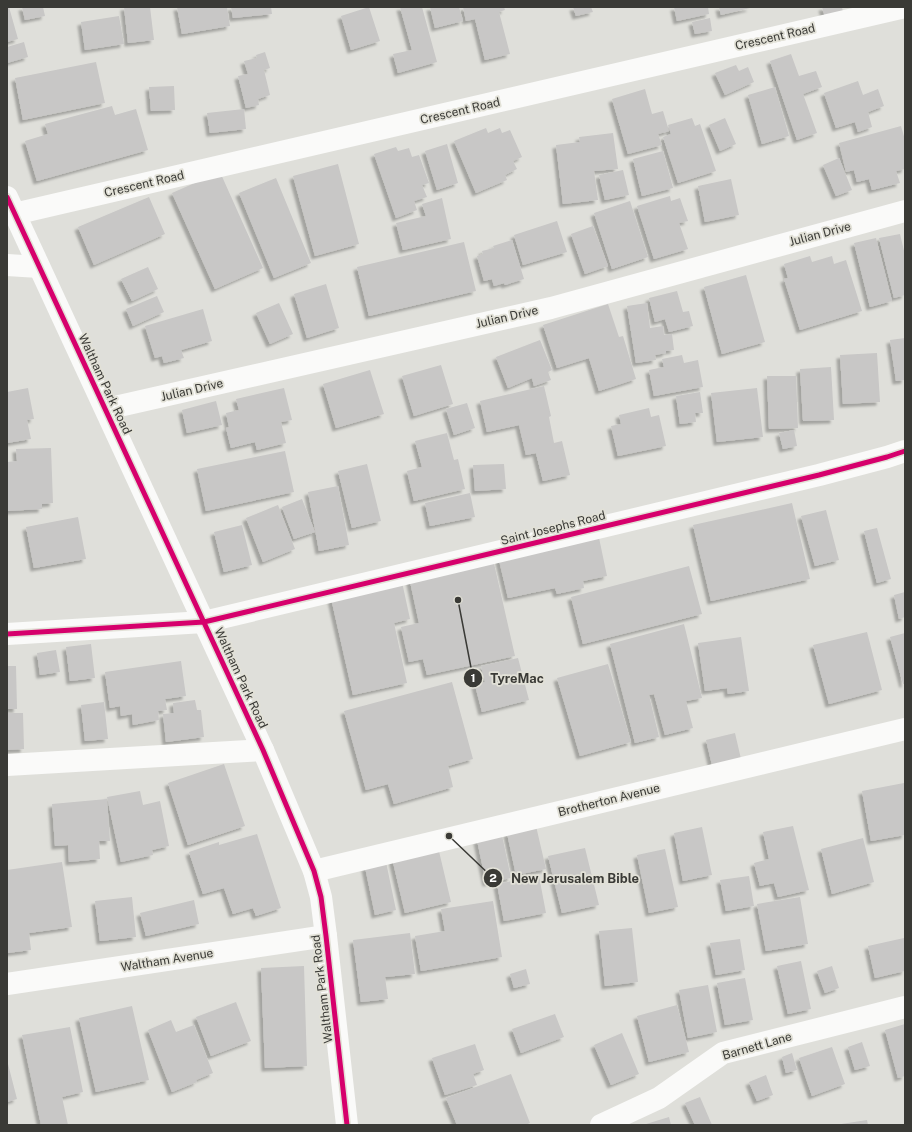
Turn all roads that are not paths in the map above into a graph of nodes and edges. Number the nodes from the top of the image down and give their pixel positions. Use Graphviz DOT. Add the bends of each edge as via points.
graph roads {
  1 [pos="905,7"];
  2 [pos="10,206"];
  3 [pos="905,211"];
  4 [pos="7,265"];
  5 [pos="39,267"];
  6 [pos="106,409"];
  7 [pos="905,451"];
  8 [pos="204,622"];
  9 [pos="7,634"];
  10 [pos="905,729"];
  11 [pos="263,750"];
  12 [pos="7,765"];
  13 [pos="314,871"];
  14 [pos="326,936"];
  15 [pos="7,984"];
  16 [pos="905,1007"];
  17 [pos="346,1125"];
  18 [pos="601,1125"];
  1 -- 2 [label="street, Crescent Road"];
  2 -- 5 [label="street, Waltham Park Road"];
  3 -- 6 [label="street, Julian Drive" via="551,308"];
  4 -- 5 [label="street"];
  5 -- 6 [label="street, Waltham Park Road"];
  6 -- 8 [label="street, Waltham Park Road"];
  7 -- 8 [label="street, Saint Josephs Road" via="819,475"];
  8 -- 9 [label="street, Saint Josephs Road"];
  8 -- 11 [label="street, Waltham Park Road"];
  10 -- 13 [label="street, Brotherton Avenue"];
  11 -- 12 [label="street"];
  11 -- 13 [label="street, Waltham Park Road"];
  13 -- 14 [label="street, Waltham Park Road"];
  14 -- 15 [label="street, Waltham Avenue"];
  14 -- 17 [label="street, Waltham Park Road"];
  16 -- 18 [label="street, Barnett Lane" via="723,1054 659,1098"];
}
